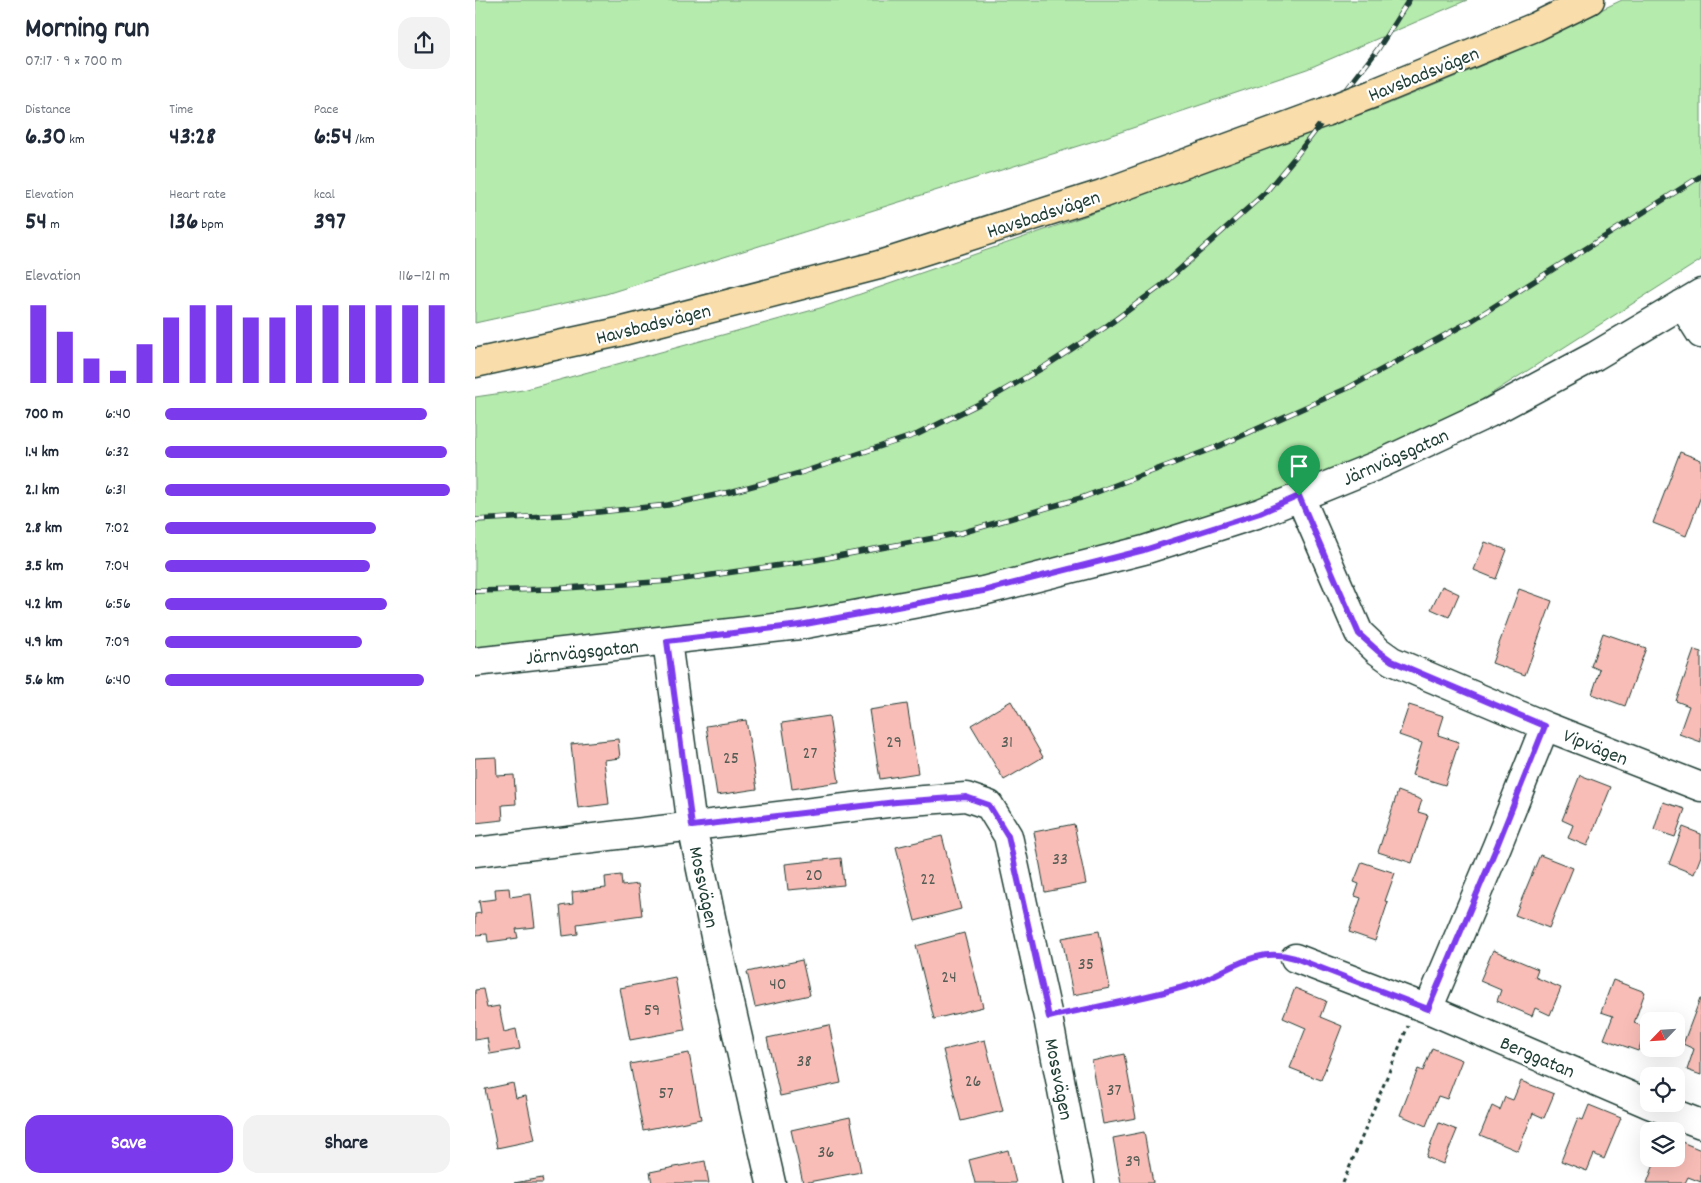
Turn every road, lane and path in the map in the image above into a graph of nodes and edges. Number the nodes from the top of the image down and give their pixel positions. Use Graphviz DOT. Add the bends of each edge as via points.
graph roads {
  1 [pos="1590,0"];
  2 [pos="1691,298"];
  3 [pos="1701,334"];
  4 [pos="475,362"];
  5 [pos="1299,496"];
  6 [pos="667,641"];
  7 [pos="475,662"];
  8 [pos="1545,726"];
  9 [pos="1701,787"];
  10 [pos="692,826"];
  11 [pos="475,852"];
  12 [pos="1295,958"];
  13 [pos="1422,1006"];
  14 [pos="1049,1017"];
  15 [pos="1640,1100"];
  16 [pos="1670,1112"];
  17 [pos="1701,1124"];
  18 [pos="771,1183"];
  19 [pos="1080,1183"];
  20 [pos="1343,1183"];
  1 -- 4 [label="main road, Havsbadsvägen, bridge" via="1535,27 1373,93 1102,194 879,265 619,332"];
  2 -- 3 [label="street"];
  2 -- 5 [label="street, Järnvägsgatan" via="1595,356 1489,413 1378,465"];
  5 -- 6 [label="street, Järnvägsgatan" via="1260,513 1144,550 983,591 800,625"];
  5 -- 8 [label="street, Vipvägen" via="1359,634 1392,661"];
  6 -- 7 [label="street, Järnvägsgatan"];
  6 -- 10 [label="street, Mossvägen"];
  8 -- 9 [label="street, Vipvägen"];
  8 -- 13 [label="street" via="1497,846"];
  10 -- 11 [label="street, Mossvägen"];
  10 -- 14 [label="street, Mossvägen" via="966,797 989,805 1008,836"];
  10 -- 18 [label="street, Mossvägen"];
  12 -- 13 [label="street, Berggatan"];
  12 -- 14 [label="path" via="1277,954 1259,956 1189,985"];
  13 -- 15 [label="street, Berggatan"];
  13 -- 20 [label="path"];
  14 -- 19 [label="street, Mossvägen"];
  16 -- 17 [label="street, Berggatan"];
}
